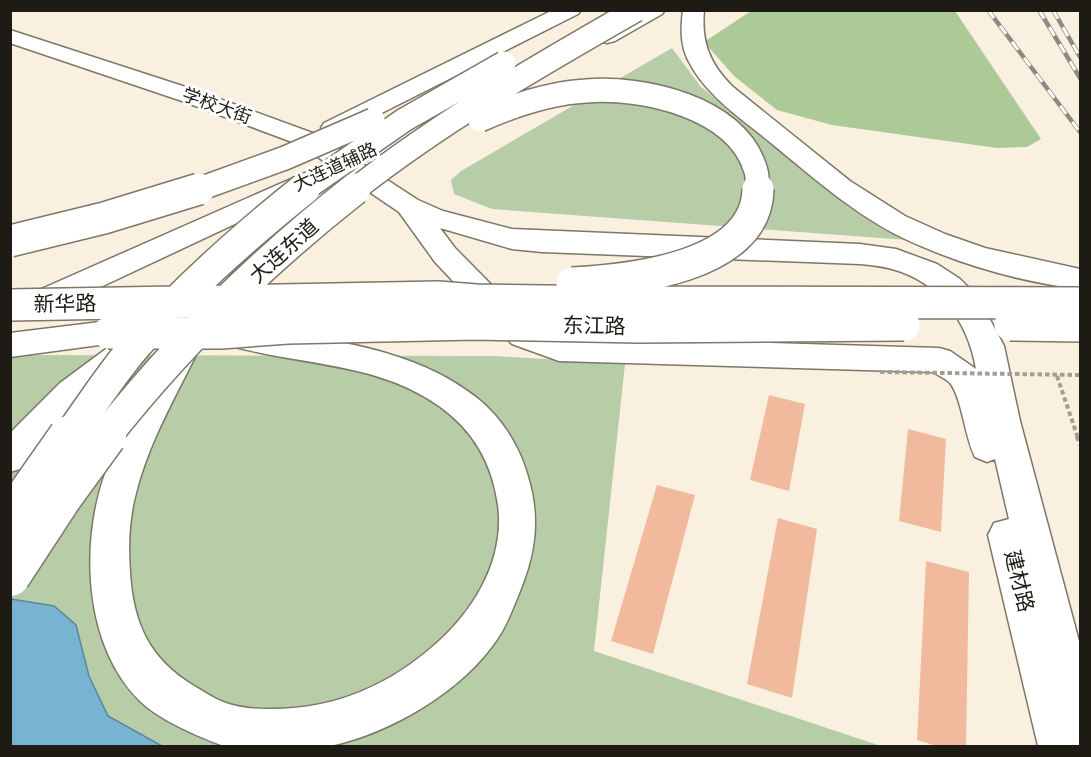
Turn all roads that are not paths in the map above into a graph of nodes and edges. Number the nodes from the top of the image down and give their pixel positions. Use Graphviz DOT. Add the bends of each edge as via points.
graph roads {
  1 [pos="571,10"];
  2 [pos="604,10"];
  3 [pos="636,10"];
  4 [pos="655,10"];
  5 [pos="694,10"];
  6 [pos="10,36"];
  7 [pos="445,94"];
  8 [pos="309,140"];
  9 [pos="344,162"];
  10 [pos="379,171"];
  11 [pos="408,206"];
  12 [pos="10,228"];
  13 [pos="10,241"];
  14 [pos="1080,279"];
  15 [pos="438,297"];
  16 [pos="119,303"];
  17 [pos="1080,303"];
  18 [pos="10,305"];
  19 [pos="10,315"];
  20 [pos="1080,326"];
  21 [pos="10,331"];
  22 [pos="221,333"];
  23 [pos="124,337"];
  24 [pos="10,345"];
  25 [pos="183,349"];
  26 [pos="10,457"];
  27 [pos="10,520"];
  28 [pos="10,576"];
  29 [pos="1080,725"];
  30 [pos="1060,747"];
  1 -- 8 [label="main road, 大连道辅路"];
  2 -- 7 [label="main road, 大连东道, bridge"];
  3 -- 10 [label="main road, 大连东道, bridge" via="465,111"];
  4 -- 9 [label="main road, 大连道辅路"];
  5 -- 14 [label="main road" via="695,51 710,76 747,111 862,202 912,231 986,260"];
  6 -- 8 [label="main road, 学校大街"];
  7 -- 13 [label="main road, bridge" via="380,117 237,178 130,211"];
  7 -- 23 [label="main road, 大连东道, bridge" via="361,148 278,209"];
  8 -- 9 [label="main road, 学校大街"];
  8 -- 12 [label="main road, 大连道辅路" via="226,174 140,200"];
  9 -- 11 [label="main road, 学校大街"];
  9 -- 19 [label="main road, 大连道辅路"];
  10 -- 15 [label="main road, bridge" via="516,105 557,94 607,90 656,95 700,112 734,135 755,167 757,197 749,218 733,238 706,256 665,270 623,278 501,286"];
  10 -- 25 [label="main road, 大连东道, bridge" via="274,259"];
  11 -- 29 [label="main road" via="512,239 860,254 896,259 949,287 967,305 988,346 1011,454"];
  11 -- 30 [label="main road, 建材路" via="445,255 509,323 523,336 549,347 939,360 963,375 980,416"];
  15 -- 16 [label="main road, 东江路, bridge"];
  15 -- 17 [label="main road, 东江路, bridge" via="594,302"];
  16 -- 18 [label="main road, 新华路, bridge"];
  20 -- 22 [label="main road, 东江路, bridge" via="475,324"];
  21 -- 23 [label="main road, 新华路"];
  22 -- 23 [label="main road, 东江路, bridge"];
  22 -- 25 [label="main road, bridge" via="359,358 418,378 448,395 485,425 510,471 518,517 516,551 483,625 425,682 384,706 325,726 250,731 203,717 155,687 129,652 114,611 107,552 117,491"];
  23 -- 24 [label="main road"];
  23 -- 26 [label="main road, bridge"];
  23 -- 27 [label="main road, 大连东道, bridge" via="57,451"];
  25 -- 28 [label="main road, 大连东道, bridge" via="115,424"];
}
